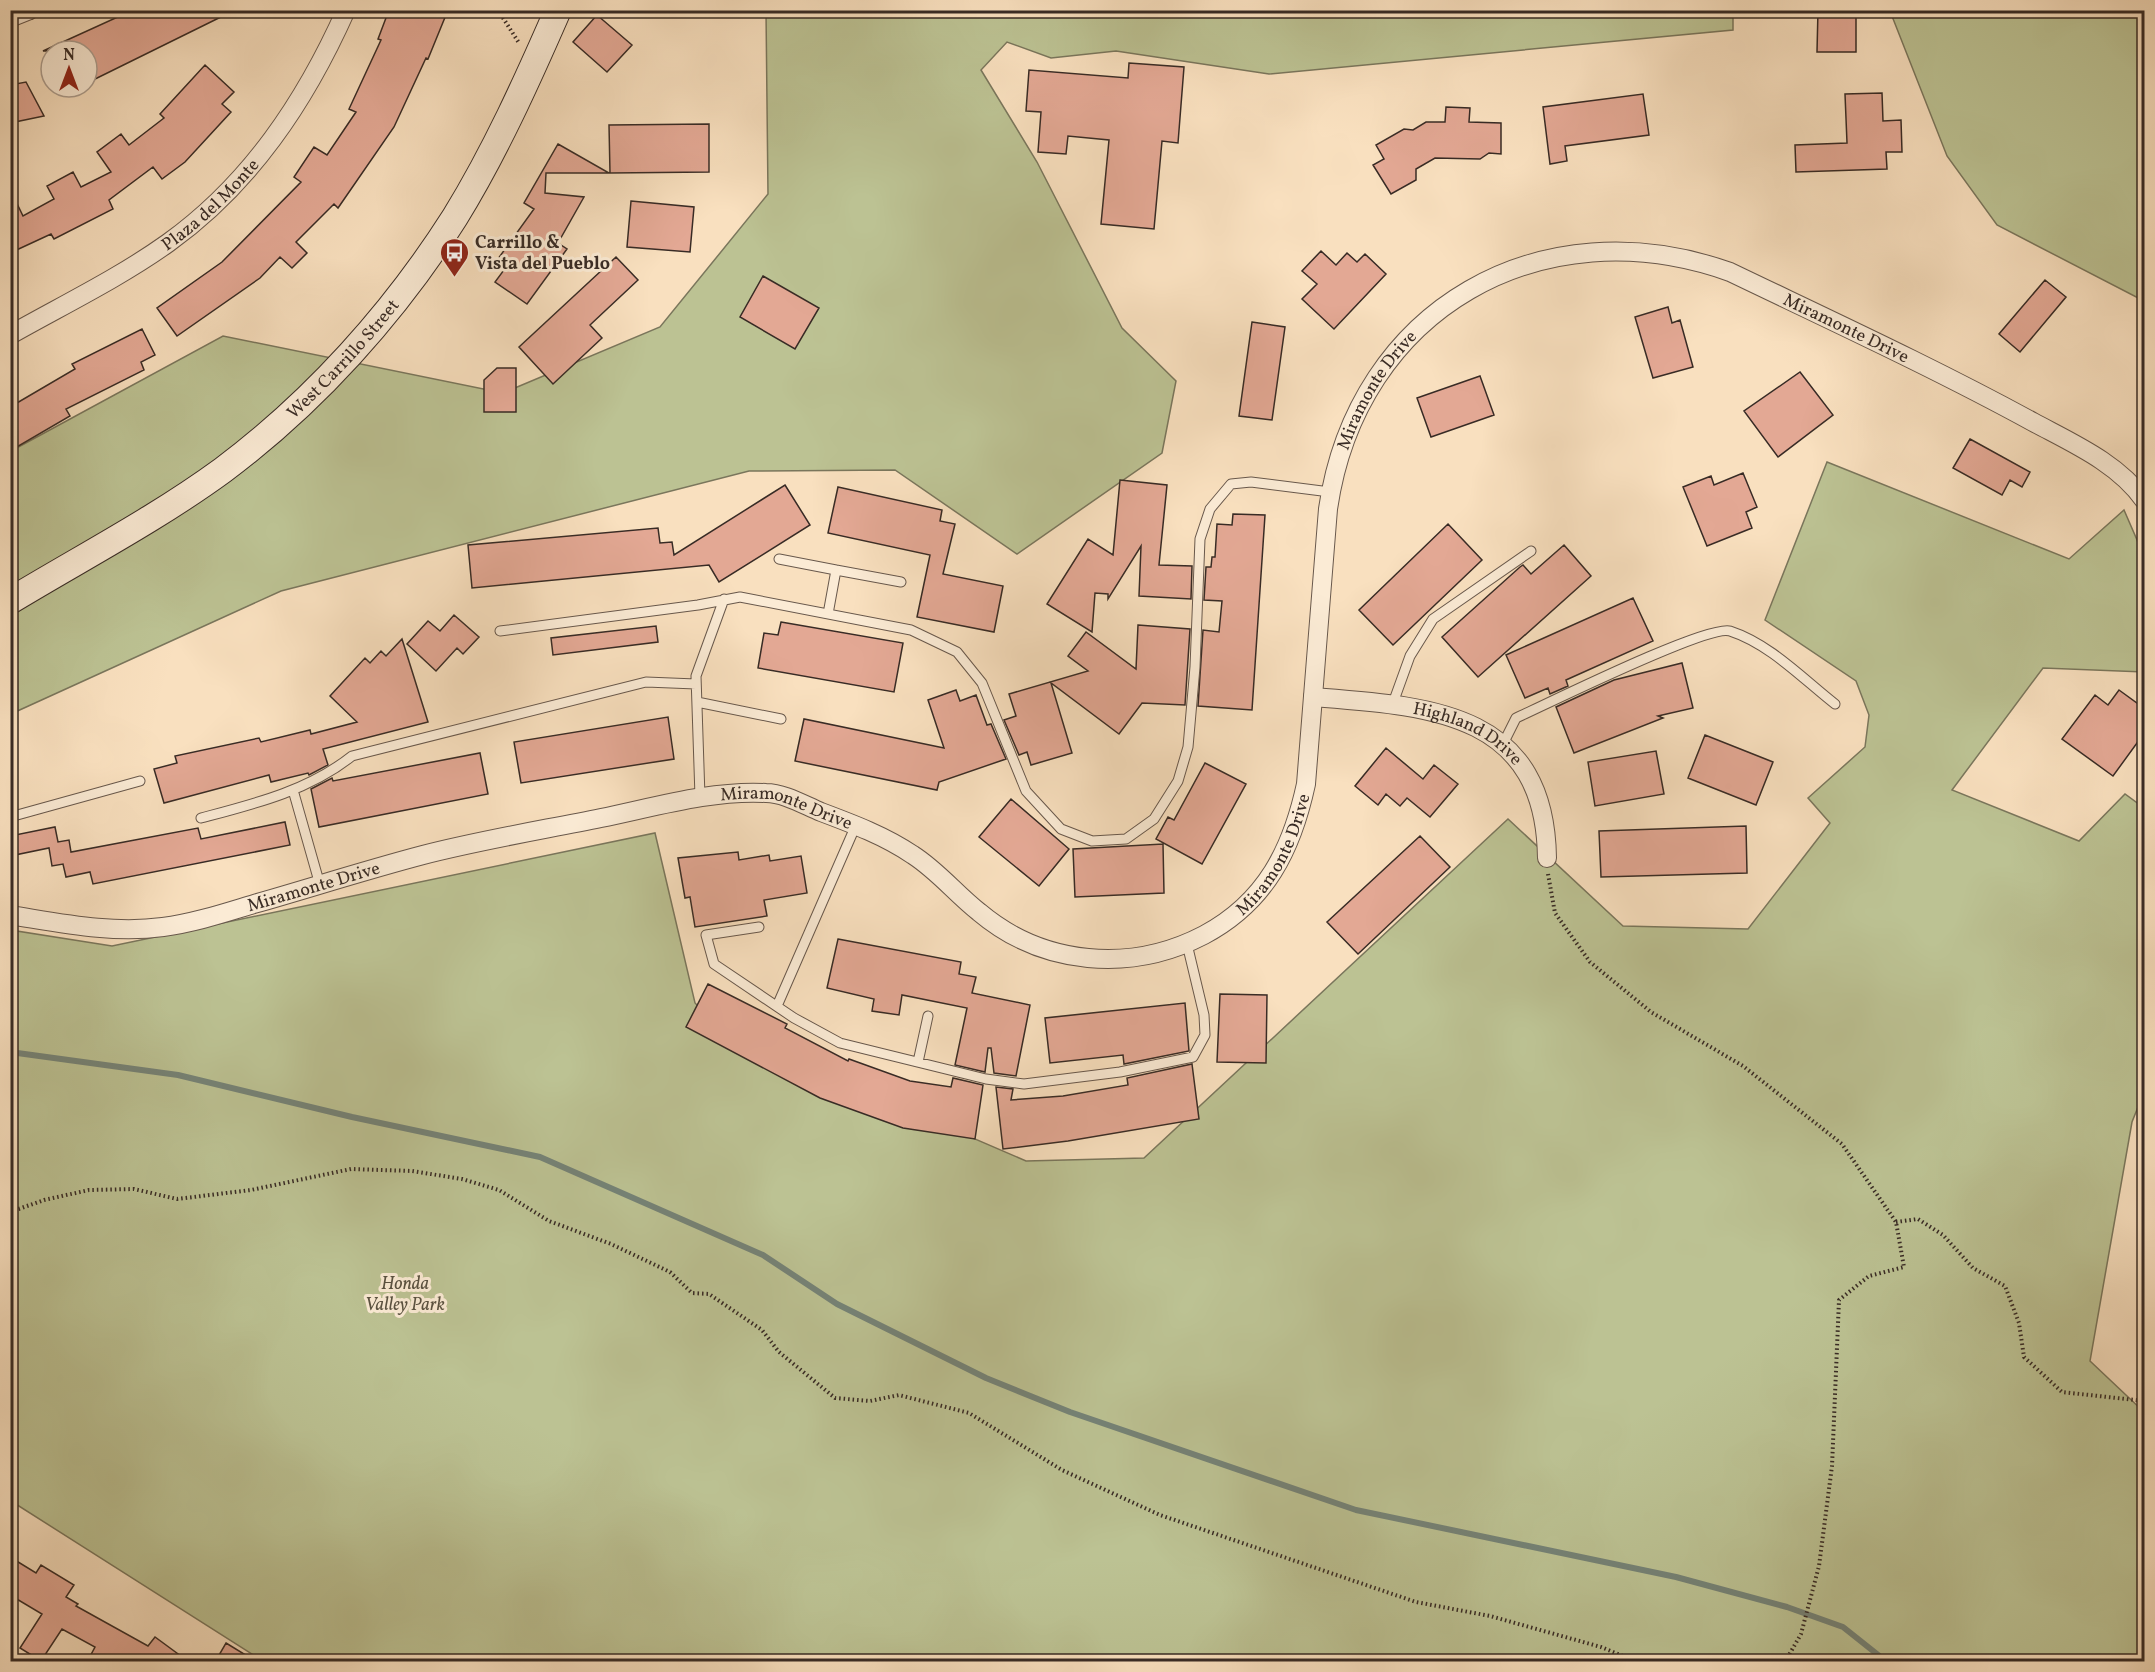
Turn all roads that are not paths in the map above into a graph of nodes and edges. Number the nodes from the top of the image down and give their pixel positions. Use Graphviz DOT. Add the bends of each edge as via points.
graph roads {
  1 [pos="30,10"];
  2 [pos="346,10"];
  3 [pos="558,10"];
  4 [pos="10,18"];
  5 [pos="10,335"];
  6 [pos="1330,492"];
  7 [pos="2145,500"];
  8 [pos="1531,550"];
  9 [pos="778,559"];
  10 [pos="836,570"];
  11 [pos="901,582"];
  12 [pos="724,599"];
  13 [pos="10,601"];
  14 [pos="828,614"];
  15 [pos="500,631"];
  16 [pos="696,684"];
  17 [pos="1313,697"];
  18 [pos="697,702"];
  19 [pos="1393,703"];
  20 [pos="1835,704"];
  21 [pos="781,719"];
  22 [pos="1503,744"];
  23 [pos="140,781"];
  24 [pos="293,790"];
  25 [pos="700,797"];
  26 [pos="10,817"];
  27 [pos="201,818"];
  28 [pos="856,825"];
  29 [pos="1547,858"];
  30 [pos="320,885"];
  31 [pos="10,915"];
  32 [pos="759,927"];
  33 [pos="1187,944"];
  34 [pos="777,1006"];
  35 [pos="928,1016"];
  36 [pos="918,1062"];
  1 -- 4 [label="street"];
  2 -- 5 [label="street, Plaza del Monte" via="312,81 285,124 231,189 167,244"];
  3 -- 13 [label="main road, West Carrillo Street" via="488,160 454,218 406,287 358,344 312,393 222,470"];
  6 -- 7 [label="street, Miramonte Drive" via="1343,440 1356,412 1376,377 1422,324 1455,299 1508,271 1558,256 1621,249 1661,252 1730,272 2016,412 2114,469"];
  6 -- 14 [label="lane" via="1251,482 1231,484 1210,509 1200,539 1188,747 1178,781 1154,819 1126,839 1092,841 1061,829 1026,791 982,683 957,652 911,630"];
  6 -- 17 [label="street, Miramonte Drive"];
  8 -- 19 [label="lane" via="1433,619 1410,656"];
  9 -- 10 [label="lane"];
  10 -- 11 [label="lane"];
  10 -- 14 [label="lane"];
  12 -- 14 [label="lane" via="740,597"];
  12 -- 15 [label="lane"];
  12 -- 16 [label="lane"];
  16 -- 18 [label="lane"];
  16 -- 24 [label="lane" via="646,682 352,756 329,774"];
  17 -- 19 [label="street, Highland Drive"];
  17 -- 33 [label="street, Miramonte Drive" via="1306,784 1287,850 1272,874 1235,915"];
  18 -- 21 [label="lane"];
  18 -- 25 [label="lane"];
  19 -- 22 [label="street, Highland Drive" via="1459,720"];
  20 -- 22 [label="lane" via="1756,642 1727,630 1687,641 1516,718"];
  22 -- 29 [label="street, Highland Drive" via="1536,789 1547,825"];
  23 -- 26 [label="lane"];
  24 -- 27 [label="lane"];
  24 -- 30 [label="lane"];
  25 -- 28 [label="street, Miramonte Drive" via="770,792"];
  25 -- 30 [label="street, Miramonte Drive" via="424,855"];
  28 -- 33 [label="street, Miramonte Drive" via="912,854 1001,929 1051,952 1106,960 1161,953"];
  28 -- 34 [label="lane"];
  30 -- 31 [label="street, Miramonte Drive" via="201,920 161,927 91,927"];
  32 -- 34 [label="lane" via="706,935 714,964"];
  33 -- 36 [label="lane" via="1205,1035 1192,1056 1120,1072 1024,1084"];
  34 -- 36 [label="lane" via="840,1043"];
  35 -- 36 [label="lane"];
}
